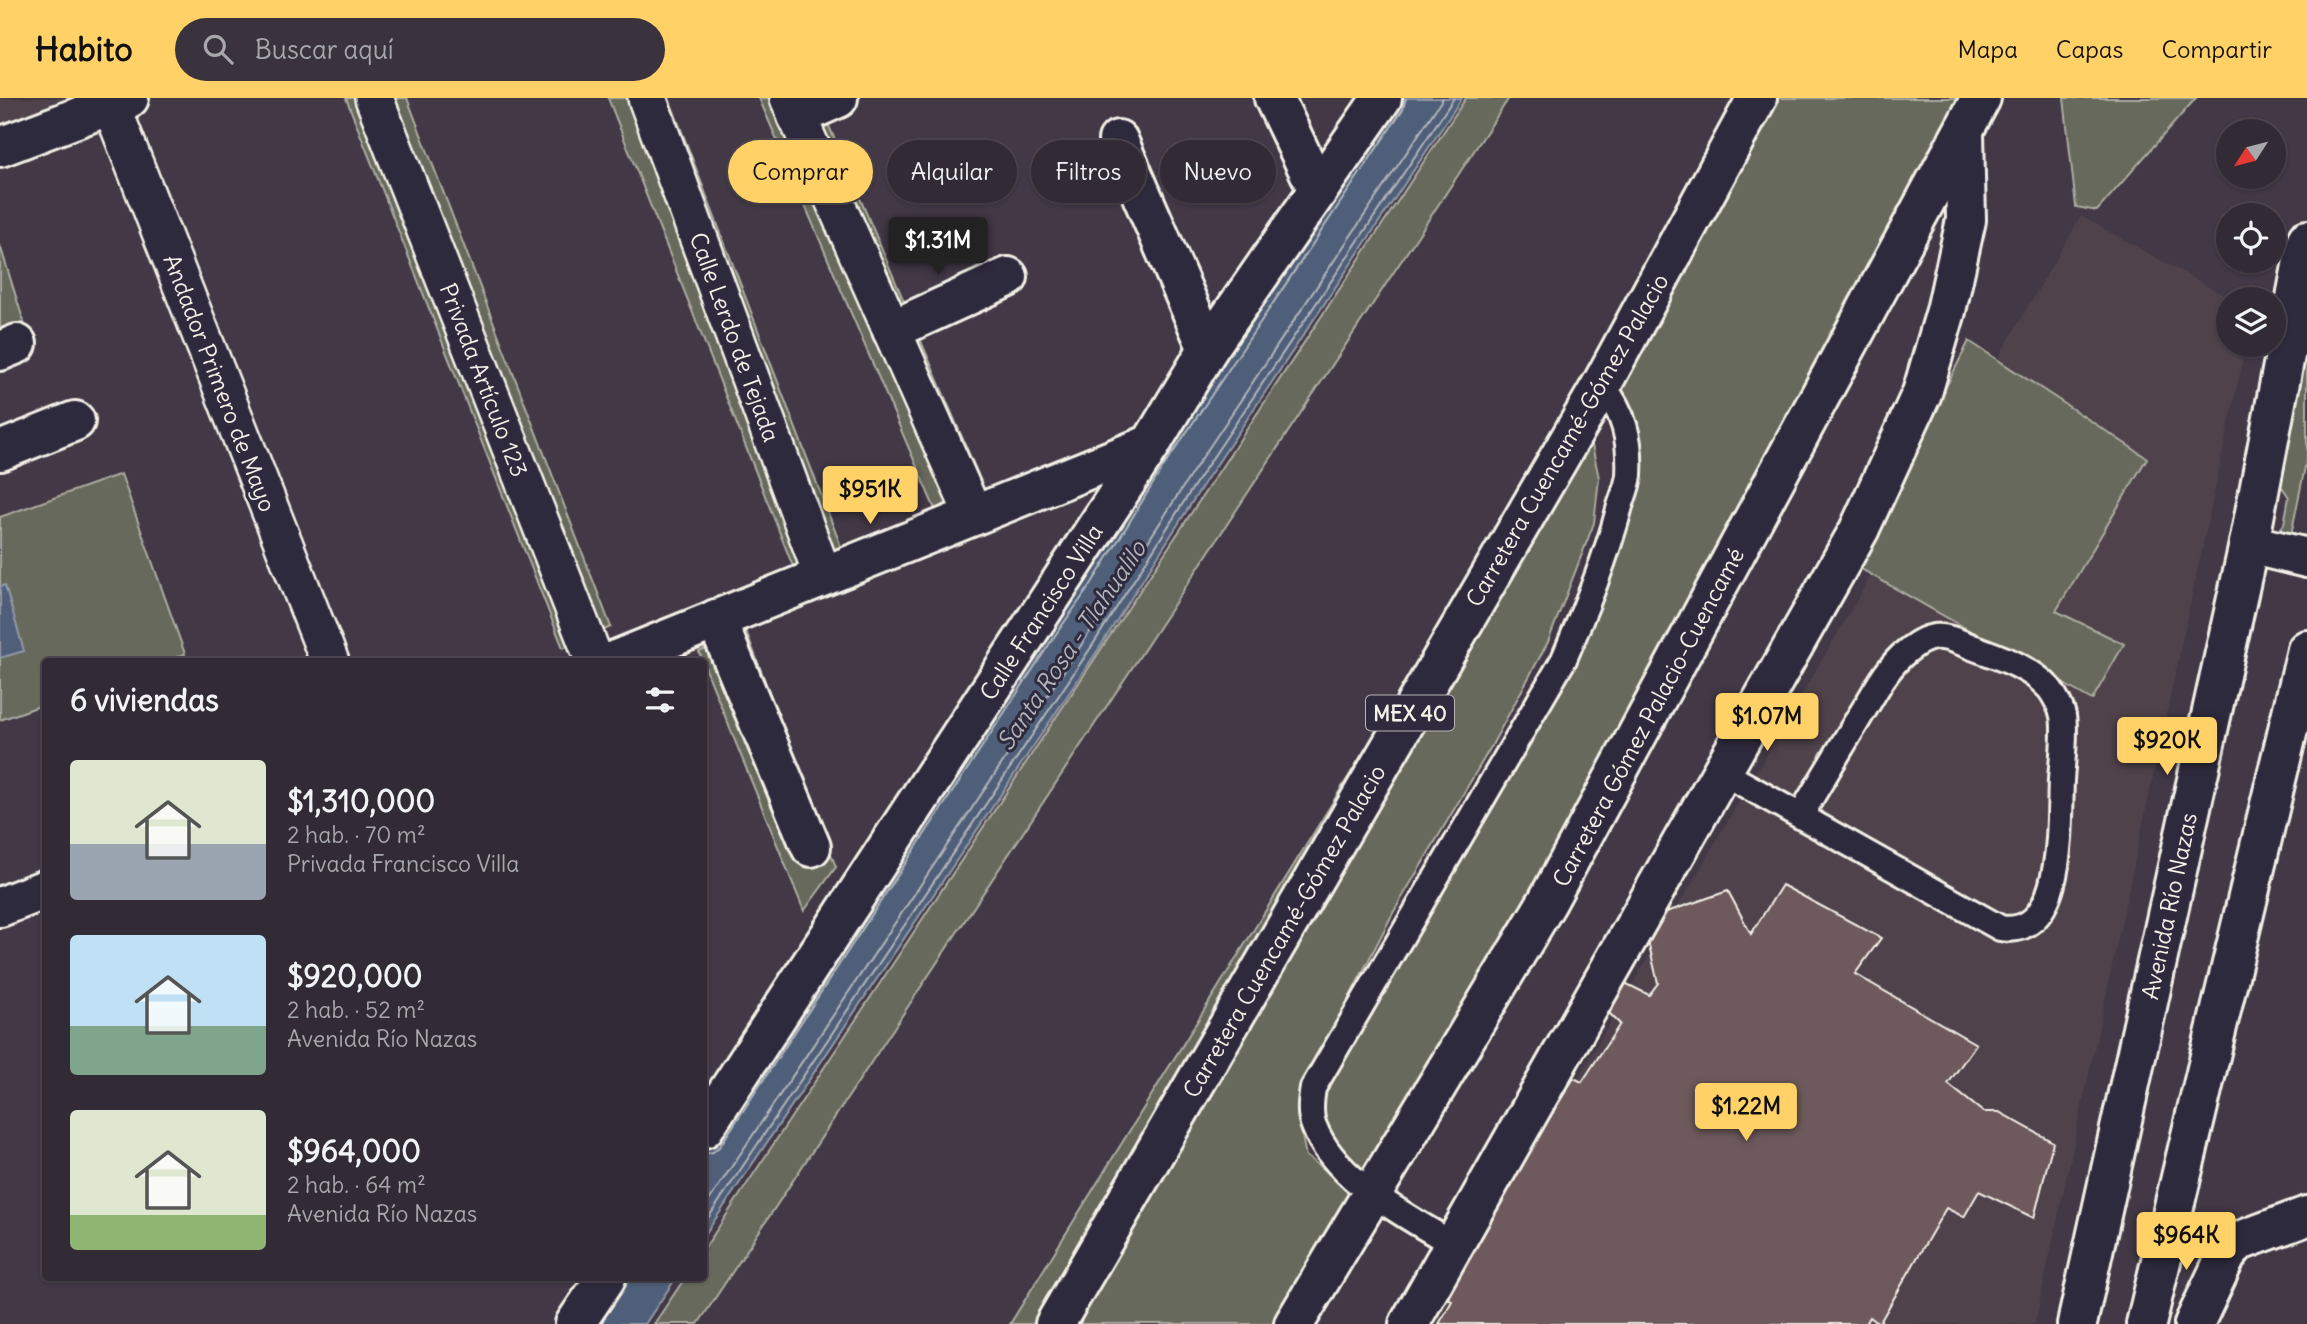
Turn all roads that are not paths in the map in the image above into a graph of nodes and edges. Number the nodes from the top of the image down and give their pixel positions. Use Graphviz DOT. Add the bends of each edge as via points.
graph roads {
  1 [pos="374,98"];
  2 [pos="647,98"];
  3 [pos="838,98"];
  4 [pos="1274,98"];
  5 [pos="1381,98"];
  6 [pos="1757,98"];
  7 [pos="1981,98"];
  8 [pos="120,101"];
  9 [pos="793,107"];
  10 [pos="1964,132"];
  11 [pos="0,148"];
  12 [pos="1318,190"];
  13 [pos="1145,203"];
  14 [pos="2307,240"];
  15 [pos="1008,277"];
  16 [pos="892,330"];
  17 [pos="1208,349"];
  18 [pos="1602,384"];
  19 [pos="75,421"];
  20 [pos="1151,444"];
  21 [pos="0,451"];
  22 [pos="974,516"];
  23 [pos="2249,544"];
  24 [pos="2307,558"];
  25 [pos="823,576"];
  26 [pos="716,620"];
  27 [pos="2307,650"];
  28 [pos="329,658"];
  29 [pos="593,658"];
  30 [pos="621,658"];
  31 [pos="1721,772"];
  32 [pos="1800,817"];
  33 [pos="811,847"];
  34 [pos="42,891"];
  35 [pos="0,907"];
  36 [pos="707,1123"];
  37 [pos="1373,1195"];
  38 [pos="2307,1216"];
  39 [pos="1454,1245"];
  40 [pos="604,1281"];
  41 [pos="575,1324"];
  42 [pos="1055,1324"];
  43 [pos="1294,1324"];
  44 [pos="1409,1324"];
  45 [pos="2077,1324"];
  46 [pos="2146,1324"];
  47 [pos="2194,1324"];
  1 -- 29 [label="street, Privada Artículo 123"];
  2 -- 25 [label="street, Calle Lerdo de Tejada"];
  3 -- 9 [label="main road"];
  4 -- 12 [label="main road"];
  5 -- 12 [label="main road, Calle Francisco Villa"];
  6 -- 18 [label="main road, Carretera Cuencamé-Gómez Palacio / MEX 40"];
  7 -- 10 [label="main road, Carretera Gómez Palacio-Cuencamé"];
  8 -- 11 [label="main road"];
  8 -- 28 [label="street, Andador Primero de Mayo"];
  9 -- 16 [label="street"];
  10 -- 31 [label="main road" via="1966,220 1922,393 1859,530"];
  10 -- 37 [label="main road, Carretera Gómez Palacio-Cuencamé" via="1547,902"];
  12 -- 17 [label="main road, Calle Francisco Villa"];
  13 -- 17 [label="main road"];
  14 -- 23 [label="main road, Avenida Río Nazas"];
  15 -- 16 [label="main road"];
  16 -- 22 [label="street"];
  17 -- 20 [label="main road, Calle Francisco Villa"];
  18 -- 37 [label="lane" via="1617,404 1625,426 1629,475 1584,611 1564,659 1313,1088 1313,1124 1339,1163"];
  18 -- 42 [label="main road, Carretera Cuencamé-Gómez Palacio / MEX 40"];
  19 -- 21 [label="main road"];
  20 -- 22 [label="main road"];
  20 -- 36 [label="main road, Calle Francisco Villa"];
  22 -- 25 [label="main road"];
  23 -- 24 [label="main road"];
  23 -- 45 [label="main road, Avenida Río Nazas"];
  25 -- 26 [label="main road"];
  26 -- 30 [label="main road"];
  26 -- 33 [label="main road"];
  27 -- 46 [label="main road"];
  31 -- 32 [label="lane"];
  31 -- 39 [label="main road"];
  32 -- 32 [label="lane" via="2000,928 2026,926 2040,913 2058,862 2063,716 2051,689 2011,662 1944,636 1924,639 1886,673"];
  34 -- 35 [label="main road"];
  37 -- 39 [label="lane"];
  37 -- 43 [label="main road, Carretera Gómez Palacio-Cuencamé"];
  38 -- 47 [label="main road" via="2237,1242"];
  39 -- 44 [label="main road"];
  40 -- 41 [label="main road"];
}
